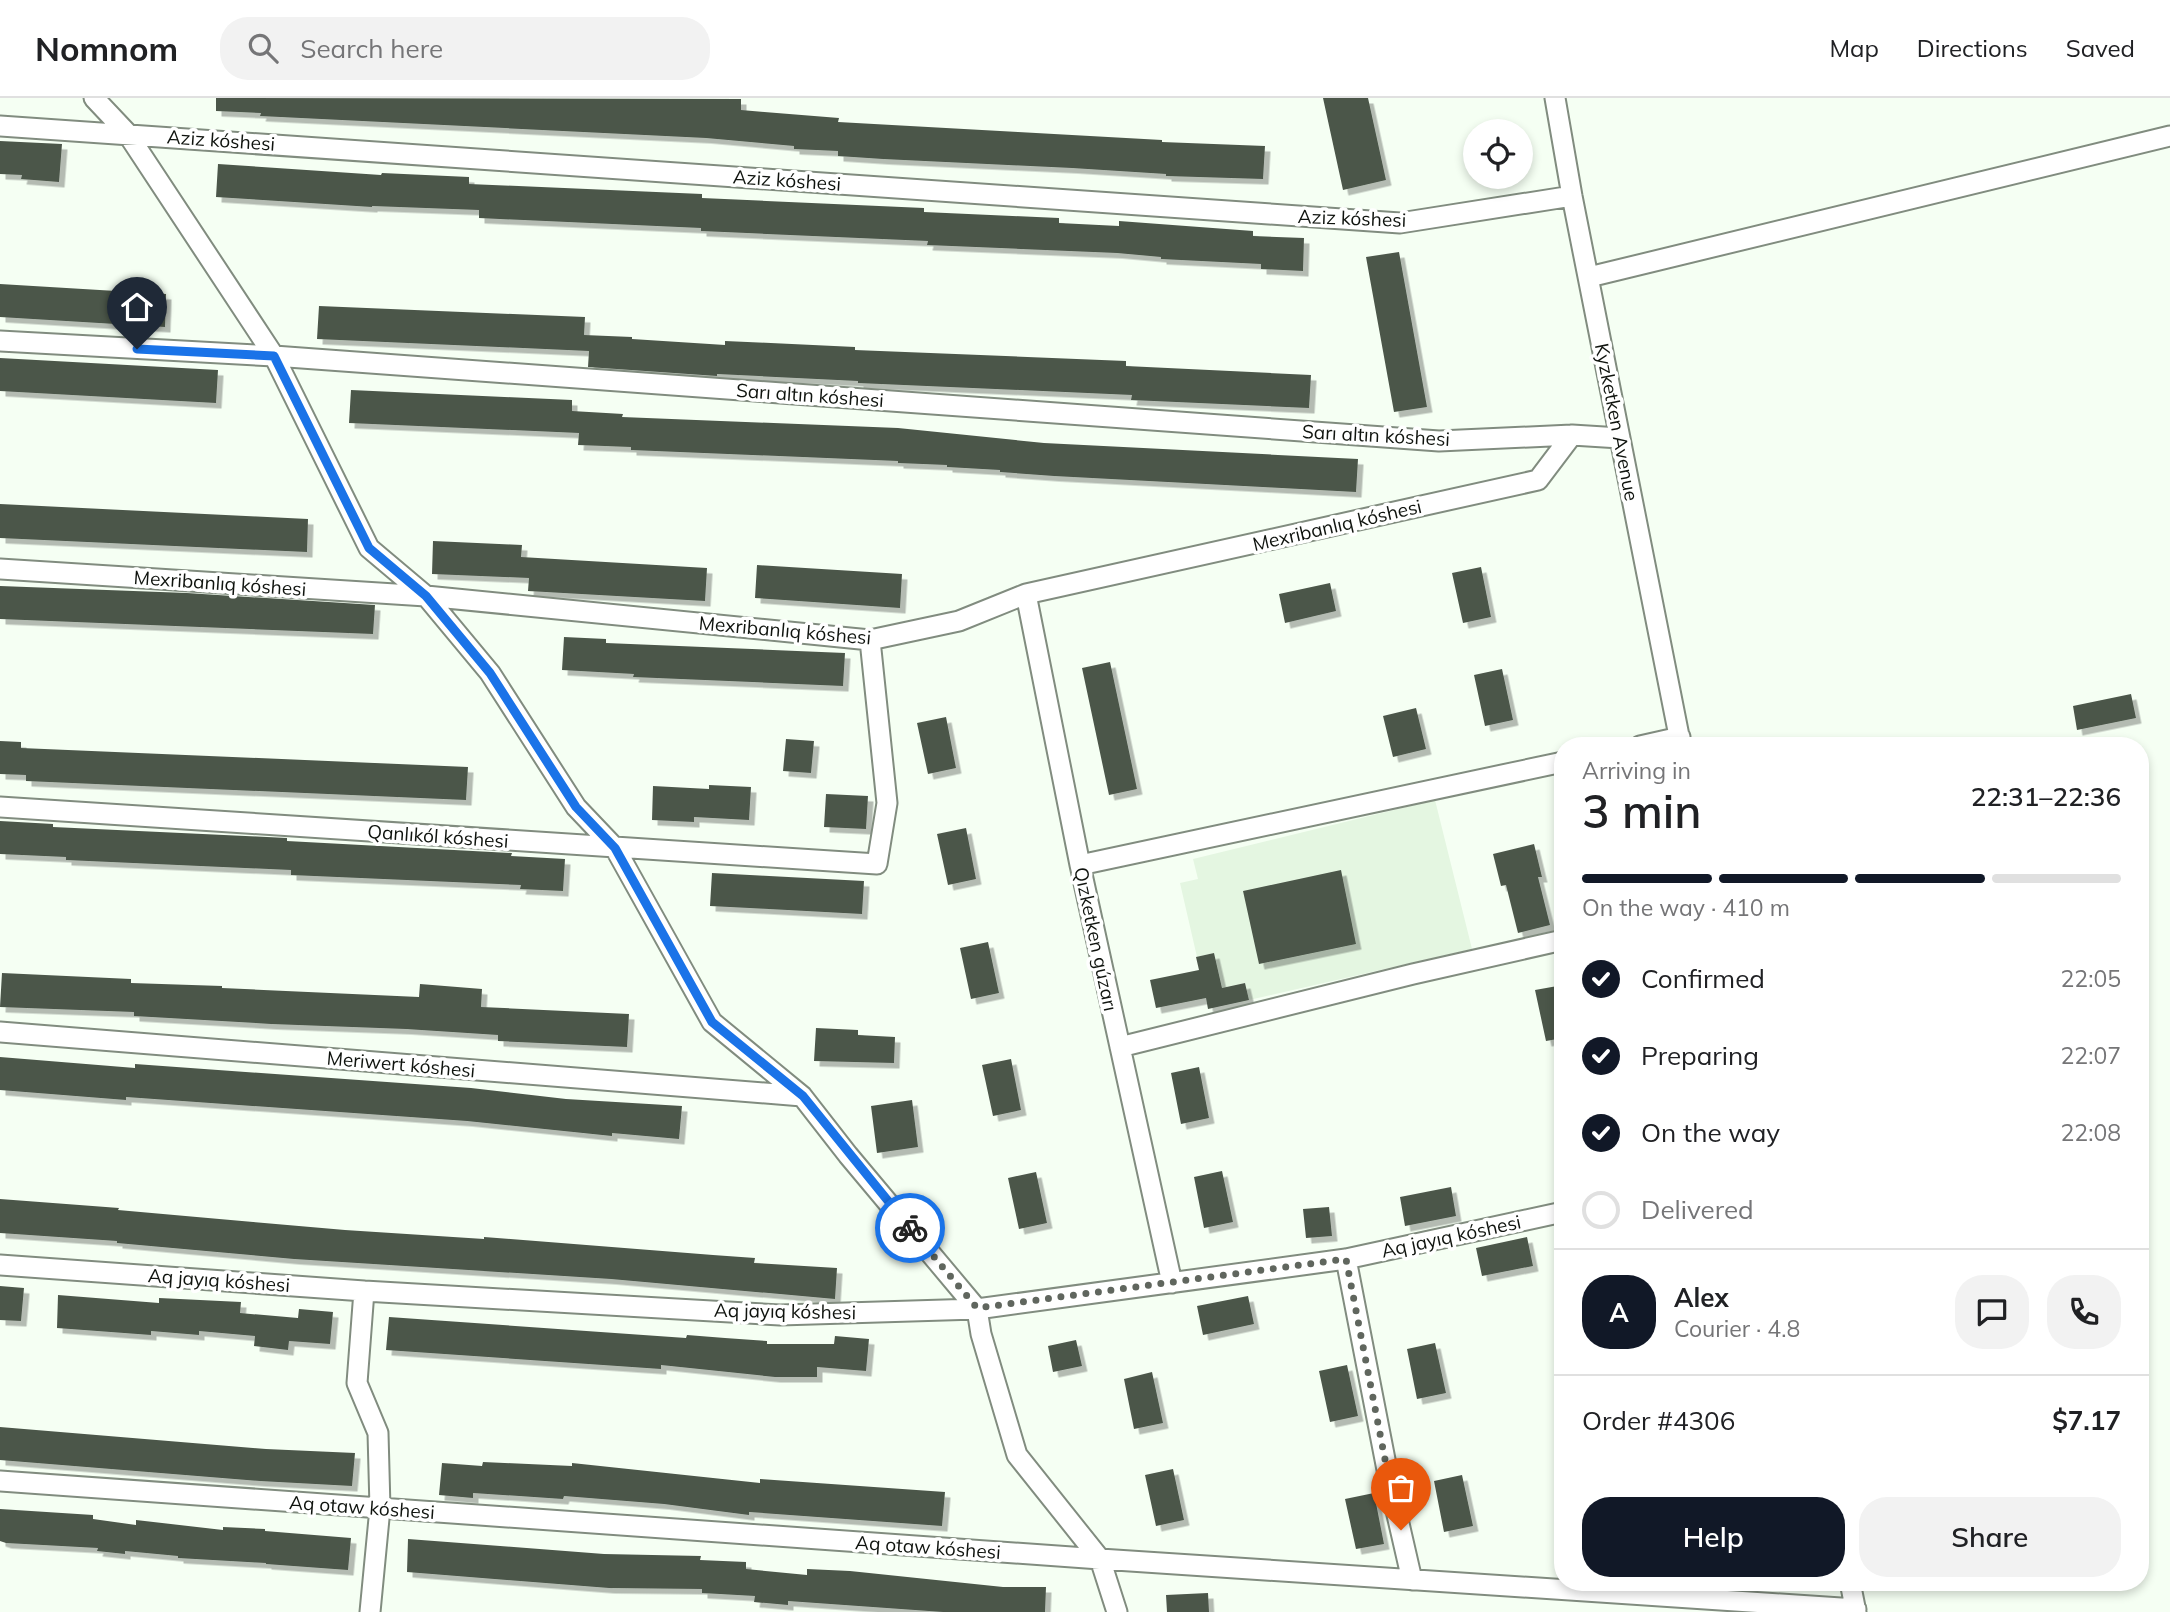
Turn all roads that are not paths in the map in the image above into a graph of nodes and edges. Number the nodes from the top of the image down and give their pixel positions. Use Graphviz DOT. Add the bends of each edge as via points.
graph roads {
  1 [pos="94,98"];
  2 [pos="1555,98"];
  3 [pos="0,126"];
  4 [pos="127,134"];
  5 [pos="2170,136"];
  6 [pos="1572,196"];
  7 [pos="1589,277"];
  8 [pos="0,341"];
  9 [pos="274,356"];
  10 [pos="1572,435"];
  11 [pos="1620,438"];
  12 [pos="0,569"];
  13 [pos="1026,593"];
  14 [pos="426,596"];
  15 [pos="870,640"];
  16 [pos="1680,737"];
  17 [pos="1554,764"];
  18 [pos="0,807"];
  19 [pos="615,848"];
  20 [pos="1080,865"];
  21 [pos="1554,942"];
  22 [pos="0,1032"];
  23 [pos="1120,1047"];
  24 [pos="803,1096"];
  25 [pos="1554,1214"];
  26 [pos="1346,1259"];
  27 [pos="0,1265"];
  28 [pos="1172,1283"];
  29 [pos="364,1291"];
  30 [pos="977,1308"];
  31 [pos="0,1481"];
  32 [pos="380,1508"];
  33 [pos="1100,1559"];
  34 [pos="1412,1580"];
  35 [pos="1554,1590"];
  36 [pos="1570,1591"];
  37 [pos="1852,1591"];
  38 [pos="1856,1611"];
  39 [pos="370,1612"];
  40 [pos="1117,1612"];
  1 -- 4 [label="street"];
  2 -- 6 [label="street, Kyzketken Avenue"];
  3 -- 4 [label="street, Aziz kóshesi"];
  4 -- 6 [label="street, Aziz kóshesi" via="1400,223"];
  4 -- 9 [label="street"];
  5 -- 7 [label="street"];
  6 -- 7 [label="street, Kyzketken Avenue"];
  7 -- 11 [label="street, Kyzketken Avenue"];
  8 -- 9 [label="street, Sarı altın kóshesi"];
  9 -- 10 [label="street, Sarı altın kóshesi" via="1438,441"];
  9 -- 14 [label="street" via="369,548"];
  10 -- 11 [label="street, Sarı altın kóshesi"];
  10 -- 13 [label="street, Mexribanlıq kóshesi" via="1538,480"];
  11 -- 16 [label="street, Kyzketken Avenue"];
  12 -- 14 [label="street, Mexribanlıq kóshesi"];
  13 -- 15 [label="street, Mexribanlıq kóshesi" via="959,621"];
  13 -- 20 [label="street, Qızketken gúzarı"];
  14 -- 15 [label="street, Mexribanlıq kóshesi"];
  14 -- 19 [label="street" via="490,673 576,807"];
  15 -- 19 [label="street, Qanlıkól kóshesi" via="887,803 877,864"];
  17 -- 20 [label="street"];
  18 -- 19 [label="street, Qanlıkól kóshesi"];
  19 -- 24 [label="street" via="712,1022"];
  20 -- 23 [label="street, Qızketken gúzarı"];
  21 -- 23 [label="street"];
  22 -- 24 [label="street, Meriwert kóshesi"];
  23 -- 28 [label="street, Qızketken gúzarı"];
  24 -- 30 [label="street"];
  25 -- 26 [label="street, Aq jayıq kóshesi"];
  26 -- 28 [label="street, Aq jayıq kóshesi"];
  26 -- 34 [label="street"];
  27 -- 29 [label="street, Aq jayıq kóshesi"];
  28 -- 30 [label="street, Aq jayıq kóshesi"];
  29 -- 30 [label="street, Aq jayıq kóshesi" via="780,1315"];
  29 -- 32 [label="street" via="357,1383 378,1433"];
  30 -- 33 [label="street" via="1017,1455"];
  31 -- 32 [label="street, Aq otaw kóshesi"];
  32 -- 33 [label="street, Aq otaw kóshesi"];
  32 -- 39 [label="street"];
  33 -- 34 [label="street, Aq otaw kóshesi"];
  33 -- 40 [label="street"];
  34 -- 35 [label="street, Aq otaw kóshesi"];
  36 -- 38 [label="street, Aq otaw kóshesi"];
  37 -- 38 [label="street"];
}
